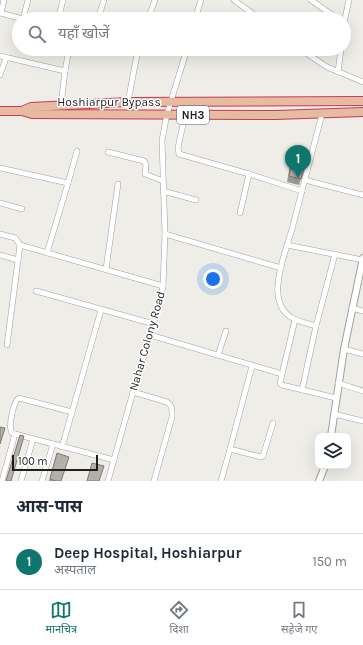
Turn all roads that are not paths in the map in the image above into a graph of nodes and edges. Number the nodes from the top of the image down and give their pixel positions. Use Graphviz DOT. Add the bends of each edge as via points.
graph roads {
  1 [pos="4,0"];
  2 [pos="28,0"];
  3 [pos="63,0"];
  4 [pos="104,0"];
  5 [pos="155,0"];
  6 [pos="201,0"];
  7 [pos="234,0"];
  8 [pos="311,0"];
  9 [pos="349,0"];
  10 [pos="25,12"];
  11 [pos="60,12"];
  12 [pos="100,12"];
  13 [pos="151,12"];
  14 [pos="197,12"];
  15 [pos="250,12"];
  16 [pos="328,12"];
  17 [pos="346,12"];
  18 [pos="0,13"];
  19 [pos="12,16"];
  20 [pos="68,56"];
  21 [pos="137,56"];
  22 [pos="185,56"];
  23 [pos="310,56"];
  24 [pos="340,56"];
  25 [pos="3,57"];
  26 [pos="65,71"];
  27 [pos="338,72"];
  28 [pos="0,75"];
  29 [pos="363,82"];
  30 [pos="363,101"];
  31 [pos="128,102"];
  32 [pos="171,103"];
  33 [pos="61,105"];
  34 [pos="0,111"];
  35 [pos="22,112"];
  36 [pos="363,112"];
  37 [pos="167,114"];
  38 [pos="185,114"];
  39 [pos="322,114"];
  40 [pos="77,151"];
  41 [pos="108,152"];
  42 [pos="0,168"];
  43 [pos="249,174"];
  44 [pos="306,180"];
  45 [pos="163,181"];
  46 [pos="68,183"];
  47 [pos="118,184"];
  48 [pos="163,191"];
  49 [pos="302,191"];
  50 [pos="363,195"];
  51 [pos="196,200"];
  52 [pos="0,202"];
  53 [pos="22,209"];
  54 [pos="240,213"];
  55 [pos="0,234"];
  56 [pos="165,234"];
  57 [pos="20,245"];
  58 [pos="287,245"];
  59 [pos="47,253"];
  60 [pos="336,254"];
  61 [pos="0,255"];
  62 [pos="363,259"];
  63 [pos="18,260"];
  64 [pos="362,267"];
  65 [pos="280,268"];
  66 [pos="106,269"];
  67 [pos="163,286"];
  68 [pos="36,291"];
  69 [pos="352,308"];
  70 [pos="101,310"];
  71 [pos="363,311"];
  72 [pos="295,320"];
  73 [pos="154,324"];
  74 [pos="316,326"];
  75 [pos="226,330"];
  76 [pos="150,335"];
  77 [pos="7,346"];
  78 [pos="344,349"];
  79 [pos="363,354"];
  80 [pos="218,355"];
  81 [pos="252,366"];
  82 [pos="282,374"];
  83 [pos="338,383"];
  84 [pos="302,390"];
  85 [pos="363,390"];
  86 [pos="133,392"];
  87 [pos="336,398"];
  88 [pos="72,412"];
  89 [pos="334,414"];
  90 [pos="363,421"];
  91 [pos="273,423"];
  92 [pos="331,433"];
  93 [pos="15,434"];
  94 [pos="34,439"];
  95 [pos="53,444"];
  96 [pos="62,447"];
  97 [pos="230,449"];
  98 [pos="114,460"];
  99 [pos="324,469"];
  100 [pos="2,481"];
  101 [pos="22,481"];
  102 [pos="42,481"];
  103 [pos="108,481"];
  104 [pos="154,481"];
  105 [pos="221,481"];
  106 [pos="319,481"];
  1 -- 18 [label="street"];
  2 -- 10 [label="street"];
  3 -- 11 [label="street"];
  4 -- 12 [label="street"];
  5 -- 13 [label="street"];
  6 -- 14 [label="street"];
  7 -- 15 [label="street"];
  8 -- 16 [label="street"];
  9 -- 17 [label="street"];
  18 -- 19 [label="street"];
  20 -- 26 [label="street"];
  21 -- 31 [label="street"];
  22 -- 32 [label="street, Nahar Colony Road"];
  23 -- 27 [label="street"];
  24 -- 27 [label="street"];
  25 -- 26 [label="street"];
  25 -- 28 [label="street"];
  26 -- 33 [label="street"];
  27 -- 29 [label="street"];
  30 -- 32 [label="highway, NH3"];
  31 -- 32 [label="highway, NH3"];
  31 -- 33 [label="highway, NH3"];
  32 -- 37 [label="street, Nahar Colony Road"];
  33 -- 35 [label="highway, NH3" via="31,107"];
  34 -- 35 [label="highway, Hoshiarpur Bypass / NH3"];
  35 -- 37 [label="highway, Hoshiarpur Bypass / NH3"];
  36 -- 39 [label="highway, Hoshiarpur Bypass / NH3"];
  37 -- 38 [label="highway, Hoshiarpur Bypass / NH3"];
  37 -- 45 [label="street, Nahar Colony Road" via="161,147"];
  38 -- 39 [label="highway, Hoshiarpur Bypass / NH3"];
  38 -- 43 [label="street" via="178,154"];
  39 -- 44 [label="street"];
  40 -- 46 [label="street"];
  41 -- 45 [label="street" via="144,161 145,174"];
  42 -- 46 [label="street"];
  43 -- 49 [label="street"];
  43 -- 54 [label="street"];
  44 -- 49 [label="street"];
  44 -- 50 [label="street"];
  45 -- 48 [label="street, Nahar Colony Road"];
  46 -- 59 [label="street"];
  47 -- 66 [label="street"];
  48 -- 51 [label="street"];
  48 -- 56 [label="street, Nahar Colony Road"];
  49 -- 58 [label="street"];
  52 -- 53 [label="street"];
  55 -- 57 [label="street" via="15,238"];
  56 -- 65 [label="street"];
  56 -- 67 [label="street, Nahar Colony Road"];
  57 -- 59 [label="street"];
  57 -- 63 [label="street"];
  58 -- 60 [label="street"];
  58 -- 65 [label="street"];
  59 -- 66 [label="street"];
  60 -- 62 [label="street"];
  60 -- 74 [label="street"];
  61 -- 63 [label="street"];
  62 -- 64 [label="street"];
  63 -- 77 [label="street"];
  64 -- 69 [label="street"];
  65 -- 72 [label="street" via="279,299 287,314"];
  66 -- 67 [label="street"];
  67 -- 73 [label="street, Nahar Colony Road"];
  68 -- 70 [label="street"];
  69 -- 71 [label="street"];
  69 -- 78 [label="street"];
  70 -- 73 [label="street"];
  70 -- 88 [label="street"];
  72 -- 74 [label="street"];
  72 -- 82 [label="street"];
  73 -- 76 [label="street, Nahar Colony Road"];
  74 -- 84 [label="street"];
  75 -- 80 [label="street"];
  76 -- 80 [label="street"];
  76 -- 86 [label="street, Nahar Colony Road"];
  78 -- 79 [label="street"];
  78 -- 83 [label="street"];
  80 -- 81 [label="street"];
  81 -- 82 [label="street"];
  81 -- 97 [label="street"];
  82 -- 84 [label="street" via="280,385"];
  83 -- 85 [label="street"];
  83 -- 87 [label="street"];
  84 -- 87 [label="street"];
  86 -- 98 [label="street, Nahar Colony Road"];
  86 -- 104 [label="street" via="167,402 172,409"];
  87 -- 89 [label="street"];
  88 -- 93 [label="street" via="19,398 14,402 10,428"];
  88 -- 96 [label="street"];
  89 -- 90 [label="street"];
  89 -- 92 [label="street"];
  91 -- 97 [label="street" via="263,456"];
  93 -- 94 [label="street"];
  93 -- 100 [label="street"];
  94 -- 95 [label="street"];
  94 -- 101 [label="street"];
  95 -- 96 [label="street"];
  95 -- 102 [label="street"];
  96 -- 98 [label="street"];
  97 -- 105 [label="street"];
  98 -- 103 [label="street, Nahar Colony Road"];
  99 -- 106 [label="street"];
}
